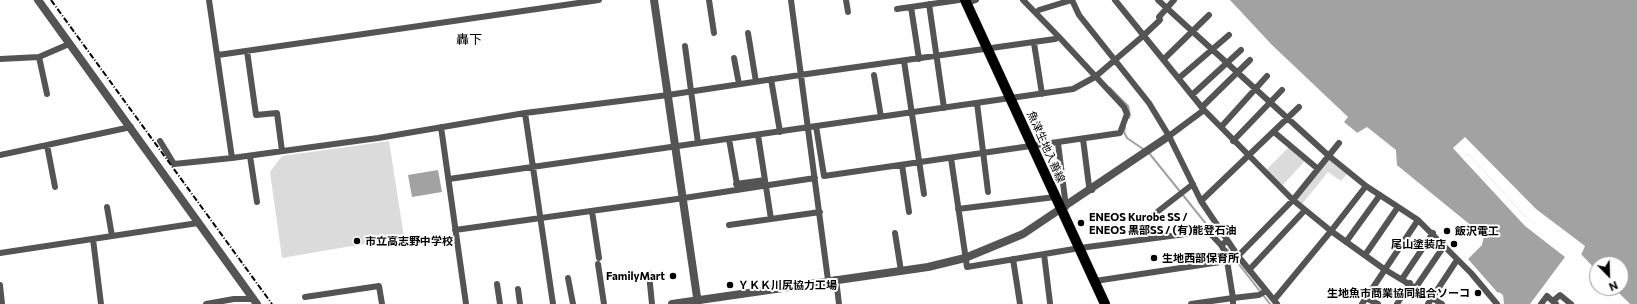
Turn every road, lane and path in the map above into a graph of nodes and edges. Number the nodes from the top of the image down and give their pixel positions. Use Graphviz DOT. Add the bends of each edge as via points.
graph roads {
  1 [pos="38,0"];
  2 [pos="209,0"];
  3 [pos="599,0"];
  4 [pos="654,0"];
  5 [pos="709,0"];
  6 [pos="791,0"];
  7 [pos="846,0"];
  8 [pos="1022,0"];
  9 [pos="1115,0"];
  10 [pos="1158,0"];
  11 [pos="1174,0"];
  12 [pos="967,1"];
  13 [pos="929,4"];
  14 [pos="911,7"];
  15 [pos="897,8"];
  16 [pos="1166,8"];
  17 [pos="1039,10"];
  18 [pos="848,12"];
  19 [pos="1209,15"];
  20 [pos="1192,31"];
  21 [pos="714,33"];
  22 [pos="748,34"];
  23 [pos="1229,35"];
  24 [pos="1144,36"];
  25 [pos="1059,37"];
  26 [pos="1034,43"];
  27 [pos="70,44"];
  28 [pos="685,46"];
  29 [pos="988,49"];
  30 [pos="1213,50"];
  31 [pos="1241,50"];
  32 [pos="247,51"];
  33 [pos="218,55"];
  34 [pos="39,56"];
  35 [pos="938,56"];
  36 [pos="734,58"];
  37 [pos="0,59"];
  38 [pos="919,59"];
  39 [pos="1164,59"];
  40 [pos="1114,60"];
  41 [pos="1250,60"];
  42 [pos="904,61"];
  43 [pos="1227,62"];
  44 [pos="1238,72"];
  45 [pos="800,75"];
  46 [pos="874,75"];
  47 [pos="1267,76"];
  48 [pos="1095,77"];
  49 [pos="1179,78"];
  50 [pos="771,79"];
  51 [pos="756,82"];
  52 [pos="739,84"];
  53 [pos="1255,89"];
  54 [pos="1282,90"];
  55 [pos="692,92"];
  56 [pos="47,94"];
  57 [pos="1042,94"];
  58 [pos="1193,94"];
  59 [pos="668,95"];
  60 [pos="1010,98"];
  61 [pos="977,103"];
  62 [pos="1270,103"];
  63 [pos="1299,107"];
  64 [pos="944,108"];
  65 [pos="1203,108"];
  66 [pos="911,112"];
  67 [pos="525,114"];
  68 [pos="881,117"];
  69 [pos="1287,119"];
  70 [pos="816,126"];
  71 [pos="441,127"];
  72 [pos="1221,127"];
  73 [pos="131,128"];
  74 [pos="808,128"];
  75 [pos="780,132"];
  76 [pos="1274,132"];
  77 [pos="758,135"];
  78 [pos="1168,136"];
  79 [pos="728,139"];
  80 [pos="1083,139"];
  81 [pos="160,141"];
  82 [pos="1233,141"];
  83 [pos="698,143"];
  84 [pos="1058,143"];
  85 [pos="1339,143"];
  86 [pos="47,145"];
  87 [pos="675,146"];
  88 [pos="1032,147"];
  89 [pos="282,151"];
  90 [pos="984,152"];
  91 [pos="0,155"];
  92 [pos="250,156"];
  93 [pos="1249,156"];
  94 [pos="1329,156"];
  95 [pos="232,158"];
  96 [pos="951,158"];
  97 [pos="919,163"];
  98 [pos="902,165"];
  99 [pos="532,166"];
  100 [pos="1318,169"];
  101 [pos="815,178"];
  102 [pos="449,180"];
  103 [pos="765,183"];
  104 [pos="1193,184"];
  105 [pos="1366,186"];
  106 [pos="55,187"];
  107 [pos="737,187"];
  108 [pos="1092,190"];
  109 [pos="988,192"];
  110 [pos="924,194"];
  111 [pos="1380,195"];
  112 [pos="1055,197"];
  113 [pos="684,198"];
  114 [pos="1292,200"];
  115 [pos="1201,201"];
  116 [pos="257,202"];
  117 [pos="107,207"];
  118 [pos="1398,207"];
  119 [pos="958,209"];
  120 [pos="1064,209"];
  121 [pos="1305,210"];
  122 [pos="592,211"];
  123 [pos="820,212"];
  124 [pos="909,212"];
  125 [pos="1152,216"];
  126 [pos="540,218"];
  127 [pos="771,219"];
  128 [pos="1418,220"];
  129 [pos="198,222"];
  130 [pos="729,225"];
  131 [pos="455,230"];
  132 [pos="1331,231"];
  133 [pos="895,233"];
  134 [pos="1433,234"];
  135 [pos="112,236"];
  136 [pos="93,239"];
  137 [pos="1228,241"];
  138 [pos="1346,242"];
  139 [pos="1221,245"];
  140 [pos="1444,246"];
  141 [pos="1080,248"];
  142 [pos="0,253"];
  143 [pos="1044,254"];
  144 [pos="1365,255"];
  145 [pos="1238,256"];
  146 [pos="965,258"];
  147 [pos="1013,259"];
  148 [pos="1229,260"];
  149 [pos="1457,260"];
  150 [pos="1384,269"];
  151 [pos="1249,270"];
  152 [pos="901,271"];
  153 [pos="648,274"];
  154 [pos="568,278"];
  155 [pos="1402,279"];
  156 [pos="832,280"];
  157 [pos="1095,281"];
  158 [pos="1410,283"];
  159 [pos="497,284"];
  160 [pos="0,285"];
  161 [pos="1416,288"];
  162 [pos="518,289"];
  163 [pos="1266,291"];
  164 [pos="304,297"];
  165 [pos="1366,298"];
  166 [pos="1433,298"];
  167 [pos="1233,301"];
  168 [pos="256,302"];
  169 [pos="698,302"];
  170 [pos="1215,302"];
  171 [pos="1276,302"];
  172 [pos="1555,302"];
  173 [pos="1050,303"];
  174 [pos="2,304"];
  175 [pos="102,304"];
  176 [pos="206,304"];
  177 [pos="382,304"];
  178 [pos="466,304"];
  179 [pos="500,304"];
  180 [pos="520,304"];
  181 [pos="553,304"];
  182 [pos="573,304"];
  183 [pos="604,304"];
  184 [pos="652,304"];
  185 [pos="672,304"];
  186 [pos="839,304"];
  187 [pos="1020,304"];
  188 [pos="1105,304"];
  189 [pos="1191,304"];
  190 [pos="1362,304"];
  191 [pos="1378,304"];
  192 [pos="1397,304"];
  193 [pos="1428,304"];
  194 [pos="1442,304"];
  195 [pos="1497,304"];
  196 [pos="1541,304"];
  197 [pos="1571,304"];
  1 -- 27 [label="street"];
  2 -- 33 [label="street"];
  3 -- 32 [label="street"];
  4 -- 59 [label="street"];
  5 -- 21 [label="street"];
  6 -- 45 [label="street"];
  7 -- 18 [label="street"];
  8 -- 25 [label="street"];
  9 -- 24 [label="street"];
  10 -- 16 [label="street"];
  11 -- 16 [label="street"];
  12 -- 13 [label="street"];
  12 -- 29 [label="main road, 魚津生地入善線"];
  13 -- 14 [label="street"];
  13 -- 35 [label="street"];
  14 -- 15 [label="street"];
  14 -- 38 [label="street"];
  16 -- 20 [label="street"];
  16 -- 24 [label="street" via="1159,17 1160,20"];
  17 -- 40 [label="street" via="1072,0 1078,15"];
  19 -- 20 [label="street"];
  20 -- 30 [label="street"];
  20 -- 39 [label="street"];
  22 -- 51 [label="street"];
  23 -- 30 [label="street"];
  24 -- 39 [label="street"];
  24 -- 40 [label="street"];
  25 -- 26 [label="street"];
  25 -- 48 [label="street"];
  26 -- 29 [label="street"];
  26 -- 57 [label="street"];
  27 -- 34 [label="street"];
  27 -- 73 [label="street"];
  28 -- 55 [label="street"];
  29 -- 35 [label="street"];
  29 -- 60 [label="main road, 魚津生地入善線"];
  30 -- 43 [label="street"];
  30 -- 49 [label="street"];
  31 -- 43 [label="street"];
  32 -- 33 [label="street"];
  32 -- 89 [label="street" via="256,115 277,113"];
  33 -- 95 [label="street"];
  34 -- 37 [label="street"];
  34 -- 56 [label="street"];
  35 -- 38 [label="street"];
  35 -- 64 [label="street"];
  36 -- 52 [label="street"];
  38 -- 42 [label="street"];
  39 -- 49 [label="street"];
  40 -- 48 [label="street"];
  40 -- 78 [label="street" via="1149,103"];
  41 -- 44 [label="street"];
  42 -- 45 [label="street"];
  42 -- 66 [label="street"];
  43 -- 44 [label="street"];
  43 -- 58 [label="street"];
  44 -- 53 [label="street"];
  44 -- 65 [label="street"];
  45 -- 50 [label="street"];
  45 -- 74 [label="street"];
  46 -- 68 [label="street"];
  47 -- 53 [label="street"];
  48 -- 57 [label="street" via="1073,89"];
  48 -- 80 [label="street" via="1124,107 1127,114 1120,133"];
  49 -- 58 [label="street"];
  50 -- 51 [label="street"];
  50 -- 75 [label="street"];
  51 -- 52 [label="street"];
  52 -- 55 [label="street"];
  53 -- 62 [label="street"];
  53 -- 72 [label="street"];
  54 -- 62 [label="street"];
  55 -- 59 [label="street"];
  55 -- 83 [label="street"];
  57 -- 60 [label="street"];
  58 -- 65 [label="street"];
  59 -- 67 [label="street"];
  59 -- 87 [label="street"];
  60 -- 61 [label="street"];
  60 -- 88 [label="main road, 魚津生地入善線"];
  61 -- 64 [label="street"];
  61 -- 90 [label="street"];
  62 -- 69 [label="street"];
  62 -- 82 [label="street"];
  63 -- 69 [label="street"];
  64 -- 66 [label="street"];
  65 -- 72 [label="street"];
  65 -- 78 [label="street"];
  66 -- 68 [label="street"];
  66 -- 97 [label="street"];
  67 -- 71 [label="street"];
  67 -- 99 [label="street"];
  68 -- 70 [label="street"];
  69 -- 76 [label="street"];
  69 -- 94 [label="street"];
  70 -- 74 [label="street"];
  70 -- 98 [label="street" via="824,176"];
  71 -- 89 [label="street"];
  71 -- 102 [label="street"];
  72 -- 82 [label="street"];
  73 -- 86 [label="street"];
  73 -- 129 [label="street"];
  74 -- 75 [label="street"];
  74 -- 101 [label="street"];
  75 -- 77 [label="street"];
  76 -- 93 [label="street"];
  76 -- 100 [label="street"];
  77 -- 79 [label="street"];
  77 -- 103 [label="street"];
  78 -- 104 [label="street"];
  78 -- 108 [label="street"];
  79 -- 83 [label="street"];
  79 -- 107 [label="street"];
  80 -- 84 [label="street"];
  80 -- 108 [label="street" via="1089,186"];
  81 -- 95 [label="street" via="174,164"];
  82 -- 93 [label="street"];
  83 -- 87 [label="street"];
  84 -- 88 [label="street"];
  84 -- 120 [label="street"];
  85 -- 94 [label="street"];
  86 -- 91 [label="street"];
  86 -- 106 [label="street"];
  87 -- 99 [label="street"];
  87 -- 113 [label="street"];
  88 -- 90 [label="street"];
  88 -- 112 [label="main road, 魚津生地入善線"];
  89 -- 92 [label="street"];
  90 -- 96 [label="street"];
  90 -- 109 [label="street"];
  92 -- 95 [label="street"];
  92 -- 116 [label="street"];
  93 -- 114 [label="street"];
  93 -- 115 [label="street"];
  94 -- 100 [label="street"];
  94 -- 105 [label="street"];
  96 -- 97 [label="street"];
  96 -- 119 [label="street"];
  97 -- 98 [label="street"];
  97 -- 110 [label="street"];
  98 -- 124 [label="street"];
  99 -- 102 [label="street"];
  99 -- 126 [label="street"];
  100 -- 114 [label="street"];
  101 -- 103 [label="street"];
  101 -- 123 [label="street"];
  102 -- 131 [label="street"];
  103 -- 107 [label="street"];
  103 -- 127 [label="street"];
  104 -- 115 [label="street"];
  104 -- 125 [label="street"];
  105 -- 111 [label="street"];
  105 -- 132 [label="street"];
  107 -- 113 [label="street"];
  108 -- 120 [label="street"];
  111 -- 118 [label="street"];
  111 -- 138 [label="street"];
  112 -- 119 [label="street"];
  112 -- 120 [label="main road, 魚津生地入善線"];
  113 -- 122 [label="street"];
  113 -- 169 [label="street"];
  114 -- 121 [label="street"];
  114 -- 145 [label="street"];
  115 -- 137 [label="street"];
  117 -- 135 [label="street"];
  118 -- 128 [label="street"];
  118 -- 144 [label="street"];
  119 -- 146 [label="street"];
  120 -- 141 [label="main road, 魚津生地入善線"];
  120 -- 146 [label="street" via="1024,234"];
  121 -- 132 [label="street"];
  121 -- 151 [label="street"];
  122 -- 126 [label="street"];
  122 -- 183 [label="street"];
  123 -- 127 [label="street"];
  123 -- 156 [label="street"];
  126 -- 131 [label="street"];
  126 -- 181 [label="street"];
  127 -- 130 [label="street"];
  128 -- 134 [label="street"];
  128 -- 150 [label="street"];
  129 -- 135 [label="street"];
  129 -- 168 [label="street"];
  131 -- 178 [label="street"];
  132 -- 138 [label="street"];
  132 -- 171 [label="street"];
  133 -- 152 [label="street"];
  134 -- 140 [label="street"];
  134 -- 155 [label="street"];
  135 -- 136 [label="street"];
  136 -- 142 [label="street"];
  136 -- 175 [label="street"];
  137 -- 139 [label="street"];
  137 -- 145 [label="street"];
  138 -- 144 [label="street"];
  139 -- 141 [label="street" via="1208,231"];
  139 -- 148 [label="street"];
  140 -- 149 [label="street"];
  140 -- 161 [label="street"];
  141 -- 143 [label="street"];
  141 -- 157 [label="main road, 魚津生地入善線"];
  143 -- 147 [label="street"];
  143 -- 173 [label="street"];
  144 -- 150 [label="street"];
  145 -- 148 [label="street"];
  145 -- 151 [label="street"];
  146 -- 147 [label="street" via="967,267"];
  146 -- 152 [label="street"];
  147 -- 187 [label="street"];
  148 -- 157 [label="street"];
  148 -- 167 [label="street"];
  149 -- 166 [label="street"];
  149 -- 195 [label="street"];
  150 -- 155 [label="street"];
  150 -- 165 [label="street"];
  151 -- 163 [label="street"];
  152 -- 156 [label="street"];
  153 -- 184 [label="street"];
  154 -- 182 [label="street"];
  155 -- 158 [label="street"];
  156 -- 169 [label="street"];
  156 -- 186 [label="street"];
  157 -- 188 [label="main road, 魚津生地入善線"];
  158 -- 161 [label="street"];
  158 -- 192 [label="street"];
  159 -- 179 [label="street"];
  160 -- 174 [label="street"];
  161 -- 166 [label="street"];
  162 -- 180 [label="street"];
  163 -- 167 [label="street"];
  163 -- 171 [label="street"];
  164 -- 177 [label="street" via="379,286"];
  165 -- 190 [label="street"];
  165 -- 191 [label="street"];
  166 -- 193 [label="street"];
  166 -- 194 [label="street"];
  167 -- 170 [label="street"];
  168 -- 176 [label="street" via="234,299"];
  169 -- 185 [label="street"];
  170 -- 189 [label="street"];
  172 -- 196 [label="street" via="1547,296"];
  172 -- 197 [label="street" via="1560,295"];
}
